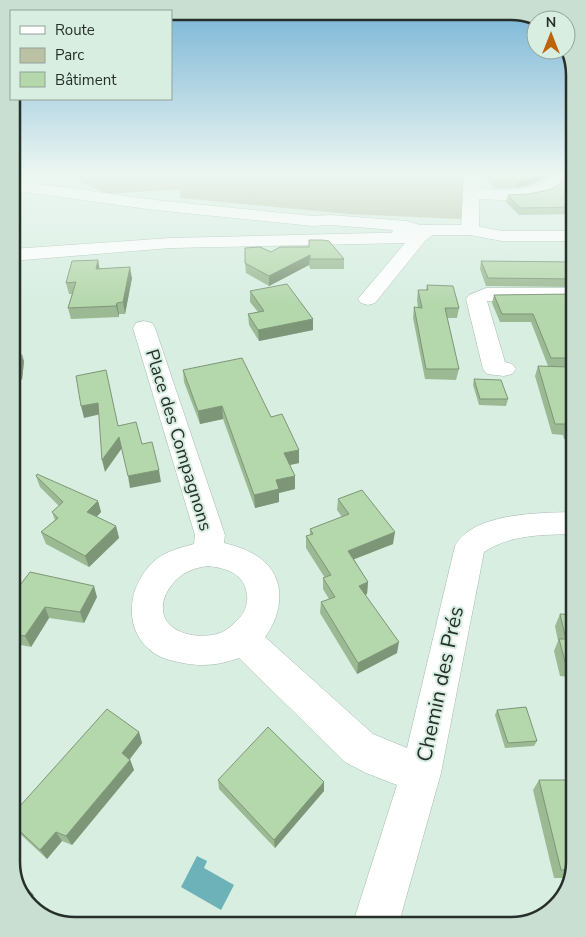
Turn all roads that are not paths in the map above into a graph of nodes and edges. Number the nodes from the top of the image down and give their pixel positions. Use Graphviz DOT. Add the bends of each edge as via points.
graph roads {
  1 [pos="291,219"];
  2 [pos="474,219"];
  3 [pos="475,231"];
  4 [pos="422,232"];
  5 [pos="566,232"];
  6 [pos="20,253"];
  7 [pos="566,294"];
  8 [pos="368,299"];
  9 [pos="144,328"];
  10 [pos="504,369"];
  11 [pos="566,523"];
  12 [pos="208,554"];
  13 [pos="243,639"];
  14 [pos="421,773"];
  15 [pos="378,917"];
  1 -- 4 [label="street" via="326,226"];
  2 -- 3 [label="street"];
  3 -- 4 [label="street"];
  3 -- 5 [label="street" via="502,236"];
  4 -- 6 [label="street"];
  4 -- 8 [label="street"];
  7 -- 10 [label="street" via="486,294 476,298 495,369"];
  9 -- 12 [label="street, Place des Compagnons" via="210,535"];
  11 -- 14 [label="street, Chemin des Prés" via="511,526 470,546"];
  12 -- 13 [label="street, Place des Compagnons" via="227,556 244,563 257,575 264,590 264,607 257,624"];
  12 -- 13 [label="street, Place des Compagnons" via="170,566 156,580 148,596 146,614 153,630 167,644 186,651 209,652 227,648"];
  13 -- 14 [label="street" via="359,748"];
  14 -- 15 [label="street, Chemin des Prés"];
}
